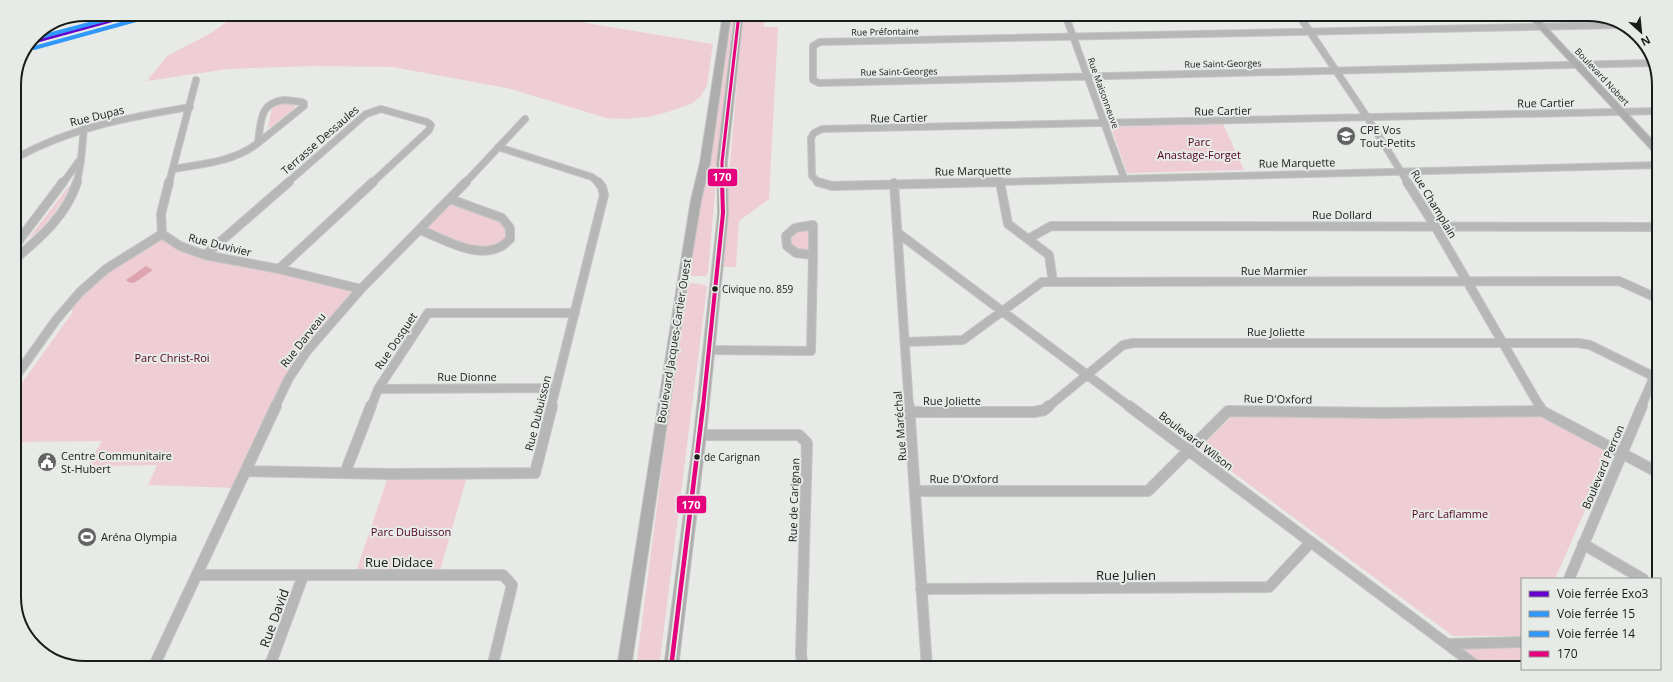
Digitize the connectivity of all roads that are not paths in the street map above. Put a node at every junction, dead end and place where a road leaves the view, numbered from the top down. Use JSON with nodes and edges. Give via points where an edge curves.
{"nodes":[{"id":1,"x":725,"y":21,"type":"edge"},
{"id":2,"x":738,"y":21,"type":"edge"},
{"id":3,"x":1068,"y":21,"type":"edge"},
{"id":4,"x":1303,"y":21,"type":"edge"},
{"id":5,"x":1537,"y":21,"type":"edge"},
{"id":6,"x":1609,"y":25,"type":"edge"},
{"id":7,"x":1542,"y":26,"type":"junction"},
{"id":8,"x":1309,"y":31,"type":"junction"},
{"id":9,"x":1073,"y":36,"type":"junction"},
{"id":10,"x":813,"y":61,"type":"joint"},
{"id":11,"x":1648,"y":63,"type":"edge"},
{"id":12,"x":1578,"y":66,"type":"junction"},
{"id":13,"x":1335,"y":70,"type":"junction"},
{"id":14,"x":1087,"y":76,"type":"junction"},
{"id":15,"x":196,"y":80,"type":"dead end"},
{"id":16,"x":190,"y":107,"type":"junction"},
{"id":17,"x":1620,"y":111,"type":"junction"},
{"id":18,"x":1652,"y":111,"type":"edge"},
{"id":19,"x":1367,"y":117,"type":"junction"},
{"id":20,"x":525,"y":119,"type":"dead end"},
{"id":21,"x":1104,"y":124,"type":"junction"},
{"id":22,"x":84,"y":128,"type":"junction"},
{"id":23,"x":258,"y":144,"type":"junction"},
{"id":24,"x":1652,"y":145,"type":"edge"},
{"id":25,"x":498,"y":147,"type":"junction"},
{"id":26,"x":21,"y":155,"type":"edge"},
{"id":27,"x":81,"y":158,"type":"junction"},
{"id":28,"x":811,"y":158,"type":"joint"},
{"id":29,"x":1652,"y":165,"type":"edge"},
{"id":30,"x":173,"y":169,"type":"junction"},
{"id":31,"x":1402,"y":172,"type":"junction"},
{"id":32,"x":1124,"y":178,"type":"junction"},
{"id":33,"x":1000,"y":181,"type":"junction"},
{"id":34,"x":894,"y":183,"type":"junction"},
{"id":35,"x":450,"y":199,"type":"junction"},
{"id":36,"x":1435,"y":226,"type":"junction"},
{"id":37,"x":1652,"y":227,"type":"edge"},
{"id":38,"x":420,"y":230,"type":"junction"},
{"id":39,"x":898,"y":233,"type":"junction"},
{"id":40,"x":162,"y":234,"type":"junction"},
{"id":41,"x":21,"y":238,"type":"edge"},
{"id":42,"x":1028,"y":239,"type":"junction"},
{"id":43,"x":21,"y":254,"type":"edge"},
{"id":44,"x":205,"y":255,"type":"junction"},
{"id":45,"x":813,"y":255,"type":"junction"},
{"id":46,"x":280,"y":269,"type":"junction"},
{"id":47,"x":1053,"y":282,"type":"junction"},
{"id":48,"x":1466,"y":282,"type":"junction"},
{"id":49,"x":361,"y":289,"type":"junction"},
{"id":50,"x":1652,"y":296,"type":"edge"},
{"id":51,"x":1003,"y":311,"type":"junction"},
{"id":52,"x":575,"y":313,"type":"junction"},
{"id":53,"x":905,"y":342,"type":"junction"},
{"id":54,"x":1502,"y":343,"type":"junction"},
{"id":55,"x":708,"y":350,"type":"junction"},
{"id":56,"x":21,"y":370,"type":"edge"},
{"id":57,"x":1088,"y":375,"type":"junction"},
{"id":58,"x":1652,"y":375,"type":"edge"},
{"id":59,"x":1652,"y":386,"type":"edge"},
{"id":60,"x":378,"y":388,"type":"junction"},
{"id":61,"x":556,"y":388,"type":"junction"},
{"id":62,"x":1542,"y":411,"type":"junction"},
{"id":63,"x":910,"y":412,"type":"junction"},
{"id":64,"x":700,"y":435,"type":"junction"},
{"id":65,"x":1188,"y":450,"type":"junction"},
{"id":66,"x":1622,"y":454,"type":"junction"},
{"id":67,"x":1652,"y":469,"type":"edge"},
{"id":68,"x":246,"y":471,"type":"junction"},
{"id":69,"x":345,"y":472,"type":"junction"},
{"id":70,"x":915,"y":491,"type":"junction"},
{"id":71,"x":1311,"y":542,"type":"junction"},
{"id":72,"x":1583,"y":544,"type":"junction"},
{"id":73,"x":197,"y":575,"type":"junction"},
{"id":74,"x":303,"y":576,"type":"junction"},
{"id":75,"x":1569,"y":578,"type":"edge"},
{"id":76,"x":1641,"y":578,"type":"edge"},
{"id":77,"x":922,"y":589,"type":"junction"},
{"id":78,"x":1521,"y":642,"type":"edge"},
{"id":79,"x":1448,"y":644,"type":"junction"},
{"id":80,"x":155,"y":661,"type":"edge"},
{"id":81,"x":272,"y":661,"type":"edge"},
{"id":82,"x":494,"y":661,"type":"edge"},
{"id":83,"x":625,"y":661,"type":"edge"},
{"id":84,"x":672,"y":661,"type":"edge"},
{"id":85,"x":802,"y":661,"type":"edge"},
{"id":86,"x":927,"y":661,"type":"edge"},
{"id":87,"x":1470,"y":661,"type":"edge"}],
"edges":[{"from":1,"to":83,"type":"main road","name":"Boulevard Jacques-Cartier Ouest","via":[[705,163],[696,200],[683,280]]},
{"from":2,"to":55,"type":"main road","via":[[722,162],[723,213]]},
{"from":3,"to":9,"type":"street","name":"Rue Maisonneuve"},
{"from":4,"to":8,"type":"street","name":"Rue Champlain"},
{"from":5,"to":7,"type":"main road","name":"Boulevard Nobert"},
{"from":6,"to":7,"type":"street","name":"Rue Préfontaine"},
{"from":7,"to":8,"type":"street","name":"Rue Préfontaine"},
{"from":7,"to":12,"type":"main road","name":"Boulevard Nobert"},
{"from":8,"to":9,"type":"street","name":"Rue Préfontaine"},
{"from":8,"to":13,"type":"street","name":"Rue Champlain"},
{"from":9,"to":10,"type":"street","name":"Rue Préfontaine","via":[[820,42],[813,46]]},
{"from":9,"to":14,"type":"street","name":"Rue Maisonneuve"},
{"from":10,"to":14,"type":"street","name":"Rue Saint-Georges","via":[[813,80],[819,83]]},
{"from":11,"to":12,"type":"street","name":"Rue Saint-Georges"},
{"from":12,"to":13,"type":"street","name":"Rue Saint-Georges"},
{"from":12,"to":17,"type":"main road","name":"Boulevard Nobert"},
{"from":13,"to":14,"type":"street","name":"Rue Saint-Georges"},
{"from":13,"to":19,"type":"street","name":"Rue Champlain"},
{"from":14,"to":21,"type":"street","name":"Rue Maisonneuve"},
{"from":15,"to":16,"type":"street"},
{"from":16,"to":22,"type":"street","name":"Rue Dupas"},
{"from":16,"to":30,"type":"street"},
{"from":17,"to":18,"type":"street","name":"Rue Cartier"},
{"from":17,"to":19,"type":"street","name":"Rue Cartier"},
{"from":17,"to":24,"type":"main road","name":"Boulevard Nobert"},
{"from":19,"to":21,"type":"street","name":"Rue Cartier"},
{"from":19,"to":31,"type":"street","name":"Rue Champlain"},
{"from":20,"to":25,"type":"street","name":"Rue Darveau"},
{"from":21,"to":28,"type":"street","name":"Rue Cartier","via":[[822,129],[811,138]]},
{"from":21,"to":32,"type":"street","name":"Rue Maisonneuve"},
{"from":22,"to":26,"type":"street","name":"Rue Dupas","via":[[44,142]]},
{"from":22,"to":27,"type":"street"},
{"from":23,"to":23,"type":"street","via":[[304,106],[304,103],[278,100],[269,104],[264,109]]},
{"from":23,"to":30,"type":"street","via":[[221,161]]},
{"from":25,"to":35,"type":"street","name":"Rue Darveau"},
{"from":25,"to":52,"type":"street","name":"Rue Dubuisson","via":[[592,177],[601,186],[604,195]]},
{"from":27,"to":41,"type":"street"},
{"from":27,"to":43,"type":"street","via":[[74,192],[68,202],[51,226]]},
{"from":28,"to":34,"type":"street","name":"Rue Marquette","via":[[812,176],[819,183],[832,186]]},
{"from":29,"to":31,"type":"street","name":"Rue Marquette"},
{"from":30,"to":40,"type":"street","via":[[161,214]]},
{"from":31,"to":32,"type":"street","name":"Rue Marquette"},
{"from":31,"to":36,"type":"street","name":"Rue Champlain"},
{"from":32,"to":33,"type":"street","name":"Rue Marquette"},
{"from":33,"to":34,"type":"street","name":"Rue Marquette"},
{"from":33,"to":42,"type":"street","via":[[1008,224]]},
{"from":34,"to":39,"type":"street","name":"Rue Maréchal"},
{"from":35,"to":38,"type":"street","name":"Rue Darveau"},
{"from":35,"to":38,"type":"street","via":[[502,218],[510,228],[510,239],[500,247],[482,251]]},
{"from":36,"to":37,"type":"street","name":"Rue Dollard"},
{"from":36,"to":42,"type":"street","name":"Rue Dollard","via":[[1051,226]]},
{"from":36,"to":48,"type":"street","name":"Rue Champlain"},
{"from":38,"to":49,"type":"street","name":"Rue Darveau"},
{"from":39,"to":51,"type":"street","name":"Boulevard Wilson"},
{"from":39,"to":53,"type":"street","name":"Rue Maréchal"},
{"from":40,"to":44,"type":"street","name":"Rue Duvivier","via":[[180,246]]},
{"from":40,"to":56,"type":"street","via":[[96,278],[62,315]]},
{"from":42,"to":47,"type":"street","via":[[1049,255]]},
{"from":44,"to":46,"type":"street","name":"Rue Duvivier"},
{"from":44,"to":46,"type":"street","name":"Terrasse Dessaules","via":[[366,114],[381,109],[431,125],[429,130]]},
{"from":45,"to":45,"type":"street","via":[[813,225],[795,228],[786,236],[787,246],[796,254]]},
{"from":45,"to":55,"type":"street","via":[[811,351]]},
{"from":46,"to":49,"type":"street","name":"Rue Duvivier"},
{"from":47,"to":48,"type":"street","name":"Rue Marmier"},
{"from":47,"to":51,"type":"street","name":"Rue Marmier","via":[[1042,282]]},
{"from":48,"to":50,"type":"street","name":"Rue Marmier","via":[[1619,282]]},
{"from":48,"to":54,"type":"street","name":"Rue Champlain"},
{"from":49,"to":68,"type":"street","name":"Rue Darveau","via":[[307,351],[289,378]]},
{"from":51,"to":53,"type":"street","name":"Rue Marmier","via":[[963,340]]},
{"from":51,"to":57,"type":"street","name":"Boulevard Wilson"},
{"from":52,"to":60,"type":"street","name":"Rue Dosquet","via":[[428,313]]},
{"from":52,"to":61,"type":"street","name":"Rue Dubuisson"},
{"from":53,"to":63,"type":"street","name":"Rue Maréchal"},
{"from":54,"to":57,"type":"street","name":"Rue Joliette","via":[[1133,343],[1123,345]]},
{"from":54,"to":58,"type":"street","name":"Rue Joliette","via":[[1585,344]]},
{"from":54,"to":62,"type":"street","name":"Rue Champlain"},
{"from":55,"to":64,"type":"main road"},
{"from":57,"to":63,"type":"street","name":"Rue Joliette","via":[[1048,408],[1039,411]]},
{"from":57,"to":65,"type":"street","name":"Boulevard Wilson"},
{"from":59,"to":66,"type":"street","name":"Boulevard Perron"},
{"from":60,"to":61,"type":"street","name":"Rue Dionne"},
{"from":60,"to":69,"type":"street","name":"Rue Dosquet"},
{"from":61,"to":69,"type":"street","name":"Rue Dubuisson","via":[[535,473]]},
{"from":62,"to":65,"type":"street","name":"Rue D'Oxford","via":[[1228,411]]},
{"from":62,"to":66,"type":"street","name":"Rue D'Oxford"},
{"from":63,"to":70,"type":"street","name":"Rue Maréchal"},
{"from":64,"to":84,"type":"main road"},
{"from":64,"to":85,"type":"street","name":"Rue de Carignan","via":[[799,436],[807,444]]},
{"from":65,"to":70,"type":"street","name":"Rue D'Oxford","via":[[1148,491]]},
{"from":65,"to":71,"type":"street","name":"Boulevard Wilson"},
{"from":66,"to":67,"type":"street","name":"Rue D'Oxford"},
{"from":66,"to":72,"type":"street","name":"Boulevard Perron"},
{"from":68,"to":69,"type":"street","name":"Rue Dubuisson"},
{"from":68,"to":73,"type":"street","name":"Rue Darveau"},
{"from":70,"to":77,"type":"street","name":"Rue Maréchal"},
{"from":71,"to":77,"type":"street","name":"Rue Julien","via":[[1269,587]]},
{"from":71,"to":79,"type":"street","name":"Boulevard Wilson"},
{"from":72,"to":75,"type":"street","name":"Boulevard Perron"},
{"from":72,"to":76,"type":"street"},
{"from":73,"to":74,"type":"street","name":"Rue Didace"},
{"from":73,"to":80,"type":"street","name":"Rue Darveau"},
{"from":74,"to":81,"type":"street","name":"Rue David"},
{"from":74,"to":82,"type":"street","name":"Rue Didace","via":[[504,575],[512,586]]},
{"from":77,"to":86,"type":"street","name":"Rue Maréchal"},
{"from":78,"to":79,"type":"street"},
{"from":79,"to":87,"type":"street","name":"Boulevard Wilson"}]}
